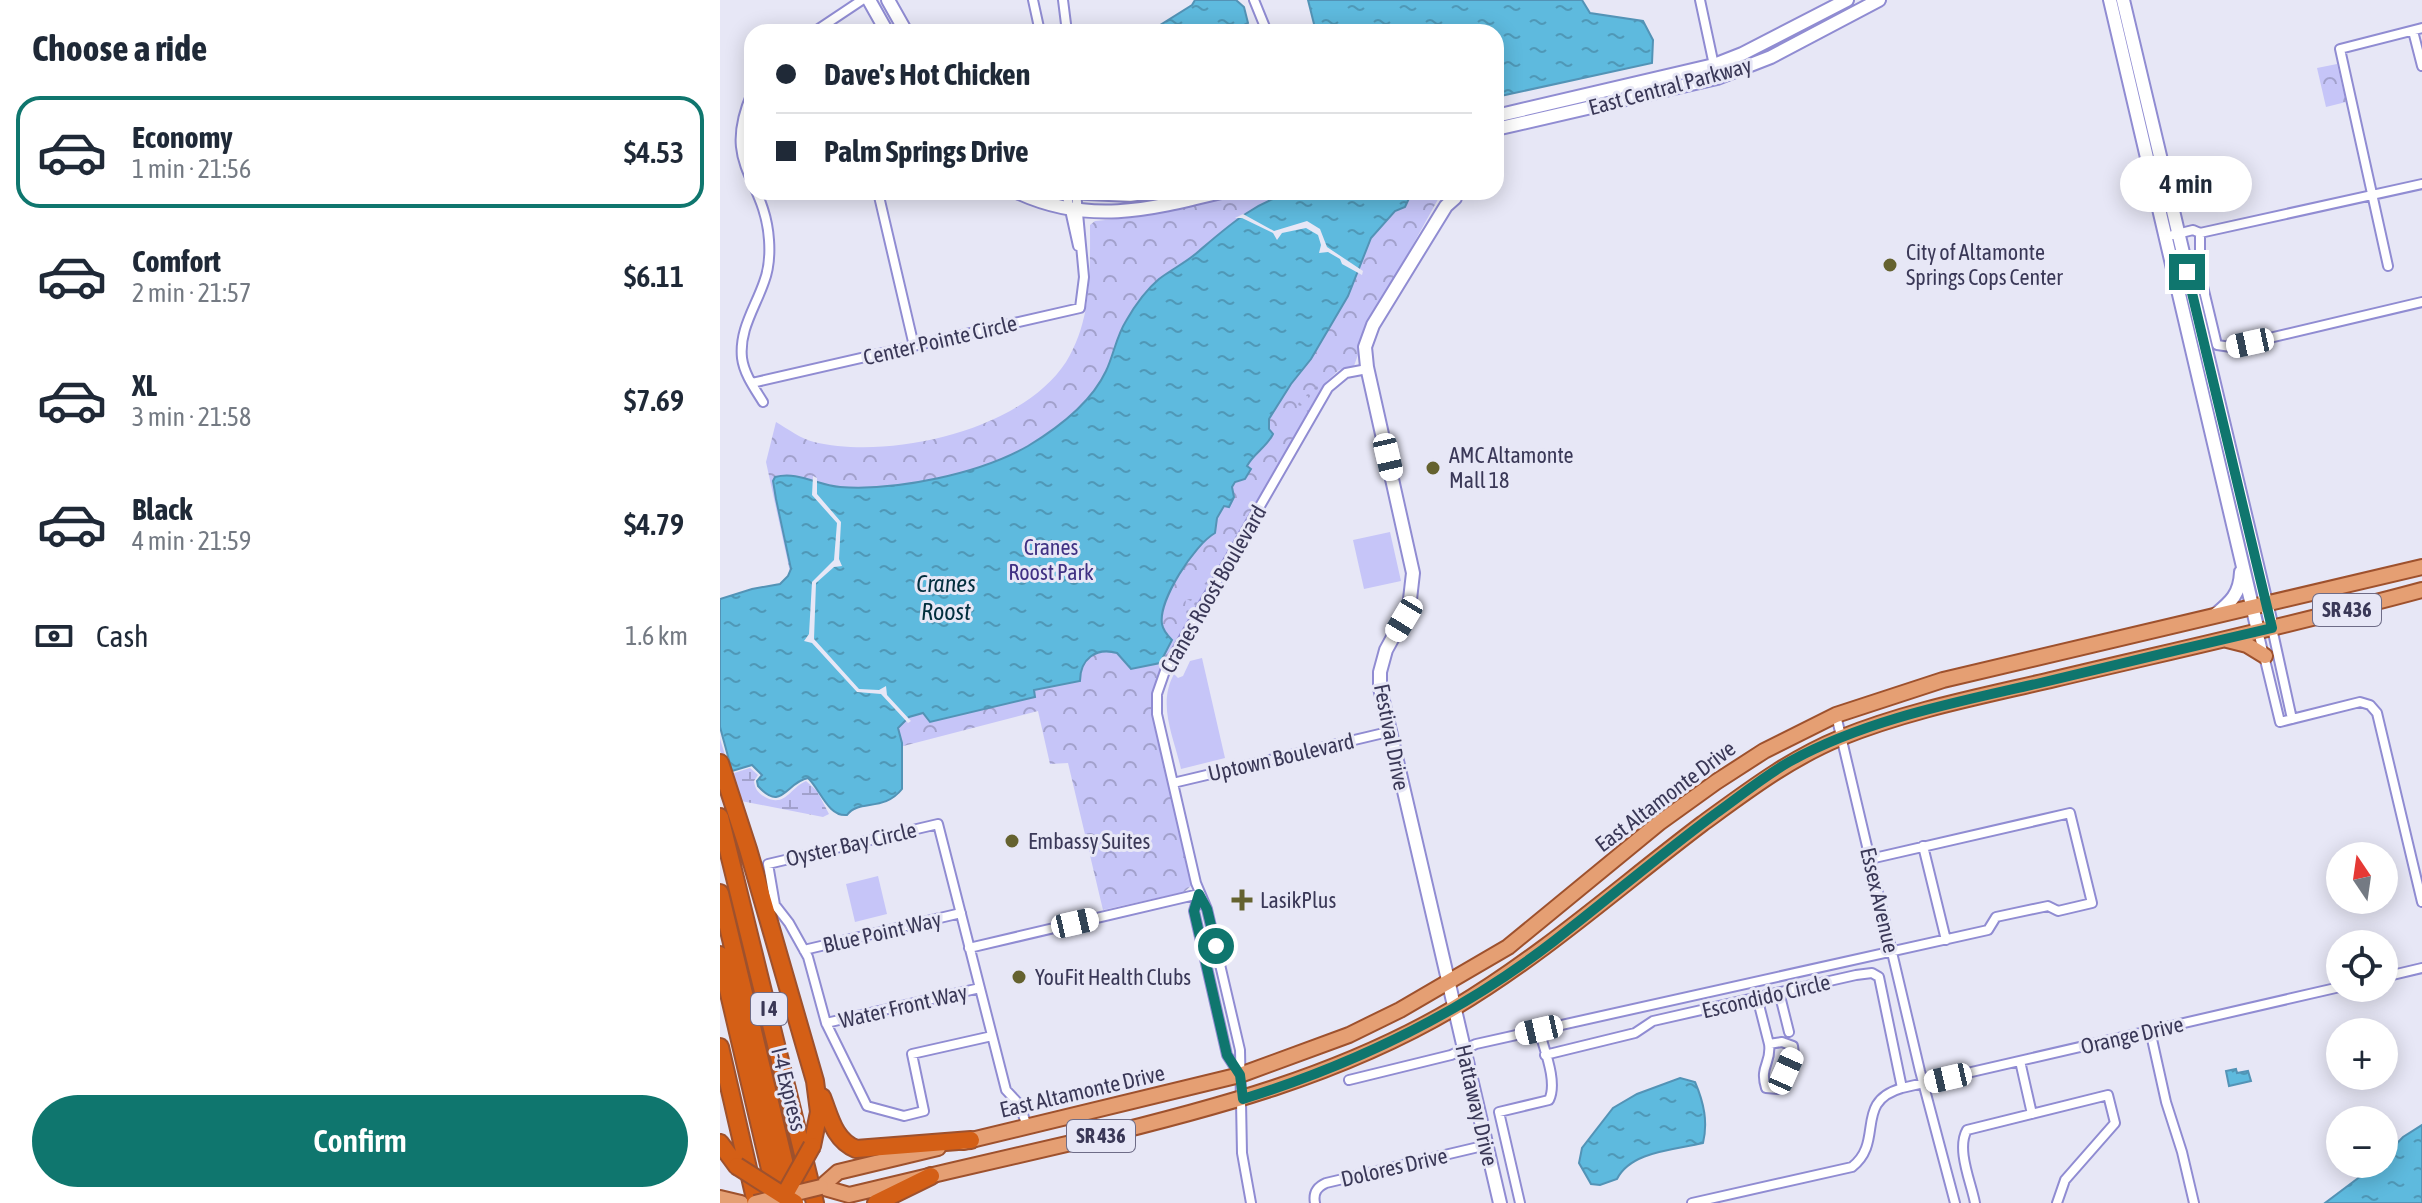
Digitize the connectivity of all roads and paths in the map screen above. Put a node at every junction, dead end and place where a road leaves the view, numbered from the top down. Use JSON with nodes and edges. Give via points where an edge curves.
{"nodes":[{"id":1,"x":862,"y":0,"type":"edge"},
{"id":2,"x":869,"y":0,"type":"edge"},
{"id":3,"x":888,"y":0,"type":"edge"},
{"id":4,"x":1033,"y":0,"type":"edge"},
{"id":5,"x":1063,"y":0,"type":"edge"},
{"id":6,"x":1254,"y":0,"type":"edge"},
{"id":7,"x":1700,"y":0,"type":"edge"},
{"id":8,"x":1847,"y":0,"type":"edge"},
{"id":9,"x":1879,"y":0,"type":"edge"},
{"id":10,"x":2110,"y":0,"type":"edge"},
{"id":11,"x":2123,"y":0,"type":"edge"},
{"id":12,"x":826,"y":24,"type":"edge"},
{"id":13,"x":882,"y":24,"type":"edge"},
{"id":14,"x":902,"y":24,"type":"edge"},
{"id":15,"x":1038,"y":24,"type":"edge"},
{"id":16,"x":1066,"y":24,"type":"edge"},
{"id":17,"x":1264,"y":24,"type":"edge"},
{"id":18,"x":2418,"y":30,"type":"edge"},
{"id":19,"x":2422,"y":66,"type":"edge"},
{"id":20,"x":1716,"y":72,"type":"junction"},
{"id":21,"x":744,"y":105,"type":"edge"},
{"id":22,"x":1504,"y":114,"type":"edge"},
{"id":23,"x":1504,"y":127,"type":"edge"},
{"id":24,"x":744,"y":180,"type":"edge"},
{"id":25,"x":2422,"y":184,"type":"edge"},
{"id":26,"x":2372,"y":194,"type":"junction"},
{"id":27,"x":754,"y":200,"type":"edge"},
{"id":28,"x":880,"y":200,"type":"edge"},
{"id":29,"x":1034,"y":200,"type":"edge"},
{"id":30,"x":1072,"y":200,"type":"edge"},
{"id":31,"x":1189,"y":200,"type":"edge"},
{"id":32,"x":1446,"y":200,"type":"edge"},
{"id":33,"x":1453,"y":200,"type":"edge"},
{"id":34,"x":1446,"y":206,"type":"junction"},
{"id":35,"x":1074,"y":210,"type":"junction"},
{"id":36,"x":2200,"y":233,"type":"junction"},
{"id":37,"x":2172,"y":241,"type":"junction"},
{"id":38,"x":2388,"y":266,"type":"dead end"},
{"id":39,"x":2422,"y":302,"type":"edge"},
{"id":40,"x":914,"y":346,"type":"junction"},
{"id":41,"x":1367,"y":369,"type":"junction"},
{"id":42,"x":752,"y":383,"type":"junction"},
{"id":43,"x":763,"y":402,"type":"dead end"},
{"id":44,"x":2242,"y":561,"type":"junction"},
{"id":45,"x":2422,"y":567,"type":"edge"},
{"id":46,"x":2422,"y":590,"type":"edge"},
{"id":47,"x":2260,"y":606,"type":"junction"},
{"id":48,"x":2212,"y":618,"type":"junction"},
{"id":49,"x":2265,"y":630,"type":"junction"},
{"id":50,"x":2223,"y":639,"type":"junction"},
{"id":51,"x":2048,"y":655,"type":"junction"},
{"id":52,"x":2265,"y":656,"type":"junction"},
{"id":53,"x":2053,"y":680,"type":"junction"},
{"id":54,"x":1836,"y":715,"type":"junction"},
{"id":55,"x":2292,"y":719,"type":"junction"},
{"id":56,"x":1388,"y":732,"type":"junction"},
{"id":57,"x":1840,"y":738,"type":"junction"},
{"id":58,"x":720,"y":763,"type":"edge"},
{"id":59,"x":1173,"y":783,"type":"junction"},
{"id":60,"x":720,"y":817,"type":"edge"},
{"id":61,"x":1923,"y":846,"type":"junction"},
{"id":62,"x":1875,"y":858,"type":"junction"},
{"id":63,"x":720,"y":893,"type":"edge"},
{"id":64,"x":1199,"y":894,"type":"junction"},
{"id":65,"x":2422,"y":902,"type":"edge"},
{"id":66,"x":961,"y":913,"type":"junction"},
{"id":67,"x":1946,"y":940,"type":"junction"},
{"id":68,"x":969,"y":948,"type":"junction"},
{"id":69,"x":804,"y":950,"type":"junction"},
{"id":70,"x":1892,"y":952,"type":"junction"},
{"id":71,"x":720,"y":955,"type":"edge"},
{"id":72,"x":2422,"y":968,"type":"edge"},
{"id":73,"x":2398,"y":974,"type":"edge"},
{"id":74,"x":1447,"y":984,"type":"junction"},
{"id":75,"x":980,"y":988,"type":"junction"},
{"id":76,"x":2326,"y":990,"type":"edge"},
{"id":77,"x":1779,"y":992,"type":"junction"},
{"id":78,"x":1757,"y":997,"type":"junction"},
{"id":79,"x":1453,"y":1008,"type":"junction"},
{"id":80,"x":826,"y":1023,"type":"junction"},
{"id":81,"x":1539,"y":1030,"type":"junction"},
{"id":82,"x":2150,"y":1030,"type":"junction"},
{"id":83,"x":1789,"y":1032,"type":"dead end"},
{"id":84,"x":992,"y":1036,"type":"junction"},
{"id":85,"x":1769,"y":1044,"type":"junction"},
{"id":86,"x":720,"y":1047,"type":"edge"},
{"id":87,"x":1463,"y":1049,"type":"junction"},
{"id":88,"x":1545,"y":1055,"type":"junction"},
{"id":89,"x":2020,"y":1061,"type":"junction"},
{"id":90,"x":1240,"y":1075,"type":"junction"},
{"id":91,"x":1349,"y":1080,"type":"dead end"},
{"id":92,"x":815,"y":1081,"type":"junction"},
{"id":93,"x":1924,"y":1084,"type":"junction"},
{"id":94,"x":1902,"y":1088,"type":"junction"},
{"id":95,"x":1243,"y":1099,"type":"junction"},
{"id":96,"x":2032,"y":1114,"type":"junction"},
{"id":97,"x":1027,"y":1127,"type":"junction"},
{"id":98,"x":971,"y":1140,"type":"junction"},
{"id":99,"x":720,"y":1143,"type":"edge"},
{"id":100,"x":1487,"y":1145,"type":"junction"},
{"id":101,"x":931,"y":1176,"type":"junction"},
{"id":102,"x":818,"y":1195,"type":"edge"},
{"id":103,"x":720,"y":1198,"type":"edge"},
{"id":104,"x":786,"y":1202,"type":"edge"},
{"id":105,"x":741,"y":1203,"type":"edge"},
{"id":106,"x":756,"y":1203,"type":"edge"},
{"id":107,"x":876,"y":1203,"type":"edge"},
{"id":108,"x":1251,"y":1203,"type":"edge"},
{"id":109,"x":1315,"y":1203,"type":"edge"},
{"id":110,"x":1500,"y":1203,"type":"edge"},
{"id":111,"x":1520,"y":1203,"type":"edge"},
{"id":112,"x":1692,"y":1203,"type":"edge"},
{"id":113,"x":1955,"y":1203,"type":"edge"},
{"id":114,"x":1975,"y":1203,"type":"edge"},
{"id":115,"x":2057,"y":1203,"type":"edge"},
{"id":116,"x":2194,"y":1203,"type":"edge"}],
"edges":[{"from":1,"to":12,"type":"street"},
{"from":2,"to":13,"type":"main road"},
{"from":3,"to":14,"type":"main road"},
{"from":4,"to":15,"type":"street"},
{"from":5,"to":16,"type":"street"},
{"from":6,"to":17,"type":"street"},
{"from":7,"to":20,"type":"street"},
{"from":8,"to":20,"type":"main road","name":"East Central Parkway"},
{"from":9,"to":20,"type":"main road","name":"East Central Parkway","via":[[1771,57]]},
{"from":10,"to":37,"type":"main road"},
{"from":11,"to":37,"type":"main road"},
{"from":18,"to":19,"type":"street"},
{"from":18,"to":26,"type":"street","via":[[2340,49]]},
{"from":20,"to":22,"type":"main road","name":"East Central Parkway"},
{"from":20,"to":23,"type":"main road","name":"East Central Parkway"},
{"from":21,"to":24,"type":"street","via":[[733,140],[734,160]]},
{"from":25,"to":26,"type":"street"},
{"from":26,"to":36,"type":"street"},
{"from":26,"to":38,"type":"street"},
{"from":27,"to":42,"type":"street","via":[[768,227],[770,255],[766,279],[743,333],[743,361]]},
{"from":28,"to":40,"type":"street"},
{"from":29,"to":35,"type":"main road"},
{"from":30,"to":35,"type":"street","name":"Center Pointe Circle"},
{"from":31,"to":35,"type":"main road","via":[[1121,213]]},
{"from":32,"to":34,"type":"main road","name":"Festival Drive"},
{"from":33,"to":34,"type":"main road","name":"Festival Drive"},
{"from":34,"to":41,"type":"main road","name":"Festival Drive","via":[[1373,325],[1365,347]]},
{"from":35,"to":40,"type":"street","name":"Center Pointe Circle","via":[[1084,277],[1080,308]]},
{"from":36,"to":37,"type":"street","via":[[2197,239]]},
{"from":36,"to":39,"type":"street","via":[[2200,274],[2217,345],[2231,347]]},
{"from":37,"to":44,"type":"main road"},
{"from":37,"to":47,"type":"main road"},
{"from":40,"to":42,"type":"street","name":"Center Pointe Circle"},
{"from":41,"to":56,"type":"main road","name":"Festival Drive","via":[[1413,573],[1409,608],[1380,672]]},
{"from":41,"to":59,"type":"street","name":"Cranes Roost Boulevard","via":[[1339,377],[1328,388],[1165,671],[1156,704]]},
{"from":42,"to":43,"type":"street"},
{"from":44,"to":47,"type":"main road"},
{"from":44,"to":48,"type":"main road","via":[[2234,600]]},
{"from":45,"to":47,"type":"main road","name":"East Altamonte Drive","number":"SR 436"},
{"from":46,"to":49,"type":"main road","number":"SR 436"},
{"from":47,"to":48,"type":"main road","name":"East Altamonte Drive","number":"SR 436"},
{"from":47,"to":49,"type":"main road"},
{"from":48,"to":51,"type":"main road","name":"East Altamonte Drive","number":"SR 436"},
{"from":49,"to":50,"type":"main road","number":"SR 436"},
{"from":49,"to":52,"type":"street"},
{"from":49,"to":55,"type":"street"},
{"from":50,"to":52,"type":"main road"},
{"from":50,"to":53,"type":"main road","number":"SR 436"},
{"from":51,"to":53,"type":"main road"},
{"from":51,"to":54,"type":"main road","name":"East Altamonte Drive","number":"SR 436","via":[[1943,680]]},
{"from":52,"to":55,"type":"street","via":[[2280,722]]},
{"from":53,"to":57,"type":"main road","number":"SR 436","via":[[1929,708]]},
{"from":54,"to":57,"type":"street","name":"Essex Avenue"},
{"from":54,"to":74,"type":"main road","name":"East Altamonte Drive","number":"SR 436","via":[[1716,782],[1508,947]]},
{"from":55,"to":65,"type":"street","via":[[2360,702],[2377,713]]},
{"from":56,"to":59,"type":"street","name":"Uptown Boulevard"},
{"from":56,"to":74,"type":"main road","name":"Festival Drive"},
{"from":57,"to":62,"type":"street","name":"Essex Avenue"},
{"from":57,"to":79,"type":"main road","name":"East Altamonte Drive","number":"SR 436","via":[[1788,763],[1746,792],[1552,943]]},
{"from":58,"to":92,"type":"highway"},
{"from":59,"to":64,"type":"street","name":"Cranes Roost Boulevard"},
{"from":60,"to":102,"type":"highway","number":"I 4"},
{"from":61,"to":62,"type":"street"},
{"from":61,"to":67,"type":"street"},
{"from":61,"to":67,"type":"street","via":[[2070,813],[2092,903],[1996,917],[1988,930]]},
{"from":62,"to":70,"type":"street","name":"Essex Avenue"},
{"from":63,"to":104,"type":"highway","name":"I-4 Express"},
{"from":64,"to":68,"type":"street"},
{"from":64,"to":90,"type":"street","name":"Cranes Roost Boulevard","via":[[1240,1050]]},
{"from":64,"to":90,"type":"street","name":"Cranes Roost Boulevard","via":[[1197,927],[1227,1055]]},
{"from":66,"to":68,"type":"street","name":"Oyster Bay Circle"},
{"from":66,"to":69,"type":"street","name":"Blue Point Way"},
{"from":66,"to":69,"type":"street","name":"Oyster Bay Circle","via":[[938,824],[768,864],[775,905]]},
{"from":67,"to":70,"type":"street"},
{"from":68,"to":75,"type":"street","name":"Oyster Bay Circle"},
{"from":69,"to":80,"type":"street","name":"Oyster Bay Circle"},
{"from":70,"to":81,"type":"street"},
{"from":70,"to":93,"type":"street","name":"Essex Avenue"},
{"from":71,"to":104,"type":"highway","name":"I-4 Express"},
{"from":72,"to":73,"type":"street"},
{"from":74,"to":79,"type":"main road","name":"Festival Drive"},
{"from":74,"to":90,"type":"main road","name":"East Altamonte Drive","number":"SR 436","via":[[1349,1035]]},
{"from":75,"to":80,"type":"street","name":"Water Front Way"},
{"from":75,"to":84,"type":"street","name":"Oyster Bay Circle"},
{"from":76,"to":82,"type":"street","name":"Orange Drive"},
{"from":77,"to":78,"type":"street","name":"Escondido Circle"},
{"from":77,"to":83,"type":"street"},
{"from":77,"to":94,"type":"street","name":"Escondido Circle","via":[[1856,975],[1879,977]]},
{"from":78,"to":85,"type":"street"},
{"from":78,"to":88,"type":"street","name":"Escondido Circle","via":[[1653,1021],[1635,1033]]},
{"from":79,"to":87,"type":"main road","name":"Hattaway Drive"},
{"from":79,"to":95,"type":"main road","name":"East Altamonte Drive","number":"SR 436","via":[[1348,1062]]},
{"from":80,"to":84,"type":"street","name":"Oyster Bay Circle","via":[[867,1106],[904,1116],[924,1111],[912,1054]]},
{"from":81,"to":87,"type":"street"},
{"from":81,"to":88,"type":"street"},
{"from":82,"to":89,"type":"street","name":"Orange Drive"},
{"from":82,"to":116,"type":"street"},
{"from":84,"to":97,"type":"street","name":"Oyster Bay Circle","via":[[1006,1090],[1020,1105]]},
{"from":85,"to":85,"type":"street","via":[[1762,1074],[1766,1088],[1775,1090],[1793,1046]]},
{"from":86,"to":106,"type":"highway"},
{"from":87,"to":91,"type":"street"},
{"from":87,"to":100,"type":"main road","name":"Hattaway Drive"},
{"from":88,"to":111,"type":"street","via":[[1549,1100],[1499,1112]]},
{"from":89,"to":93,"type":"street","name":"Orange Drive"},
{"from":89,"to":96,"type":"street"},
{"from":90,"to":95,"type":"street","name":"Cranes Roost Boulevard"},
{"from":90,"to":97,"type":"main road","name":"East Altamonte Drive","number":"SR 436"},
{"from":92,"to":98,"type":"highway","via":[[839,1136],[851,1147],[870,1150]]},
{"from":92,"to":104,"type":"highway","bridge":true,"via":[[819,1112],[812,1146]]},
{"from":93,"to":94,"type":"street"},
{"from":93,"to":113,"type":"street","name":"Essex Avenue"},
{"from":94,"to":112,"type":"street","via":[[1877,1100],[1863,1158],[1852,1167]]},
{"from":95,"to":101,"type":"main road","name":"East Altamonte Drive","number":"SR 436"},
{"from":95,"to":108,"type":"street","name":"Cranes Roost Boulevard","via":[[1242,1153]]},
{"from":96,"to":114,"type":"street","via":[[1967,1130],[1963,1148]]},
{"from":96,"to":115,"type":"street","via":[[2108,1095],[2115,1123],[2065,1180]]},
{"from":97,"to":98,"type":"main road","name":"East Altamonte Drive","number":"SR 436"},
{"from":98,"to":102,"type":"main road","number":"SR 436","via":[[838,1172]]},
{"from":99,"to":104,"type":"highway","bridge":true,"via":[[737,1166]]},
{"from":100,"to":109,"type":"street","name":"Dolores Drive","via":[[1326,1183],[1315,1193]]},
{"from":100,"to":110,"type":"main road","name":"Hattaway Drive"},
{"from":101,"to":102,"type":"main road","number":"SR 436","via":[[849,1195]]},
{"from":101,"to":107,"type":"highway"},
{"from":102,"to":104,"type":"main road","number":"SR 436","bridge":true},
{"from":103,"to":105,"type":"main road"},
{"from":104,"to":106,"type":"main road","number":"SR 436","bridge":true}]}
